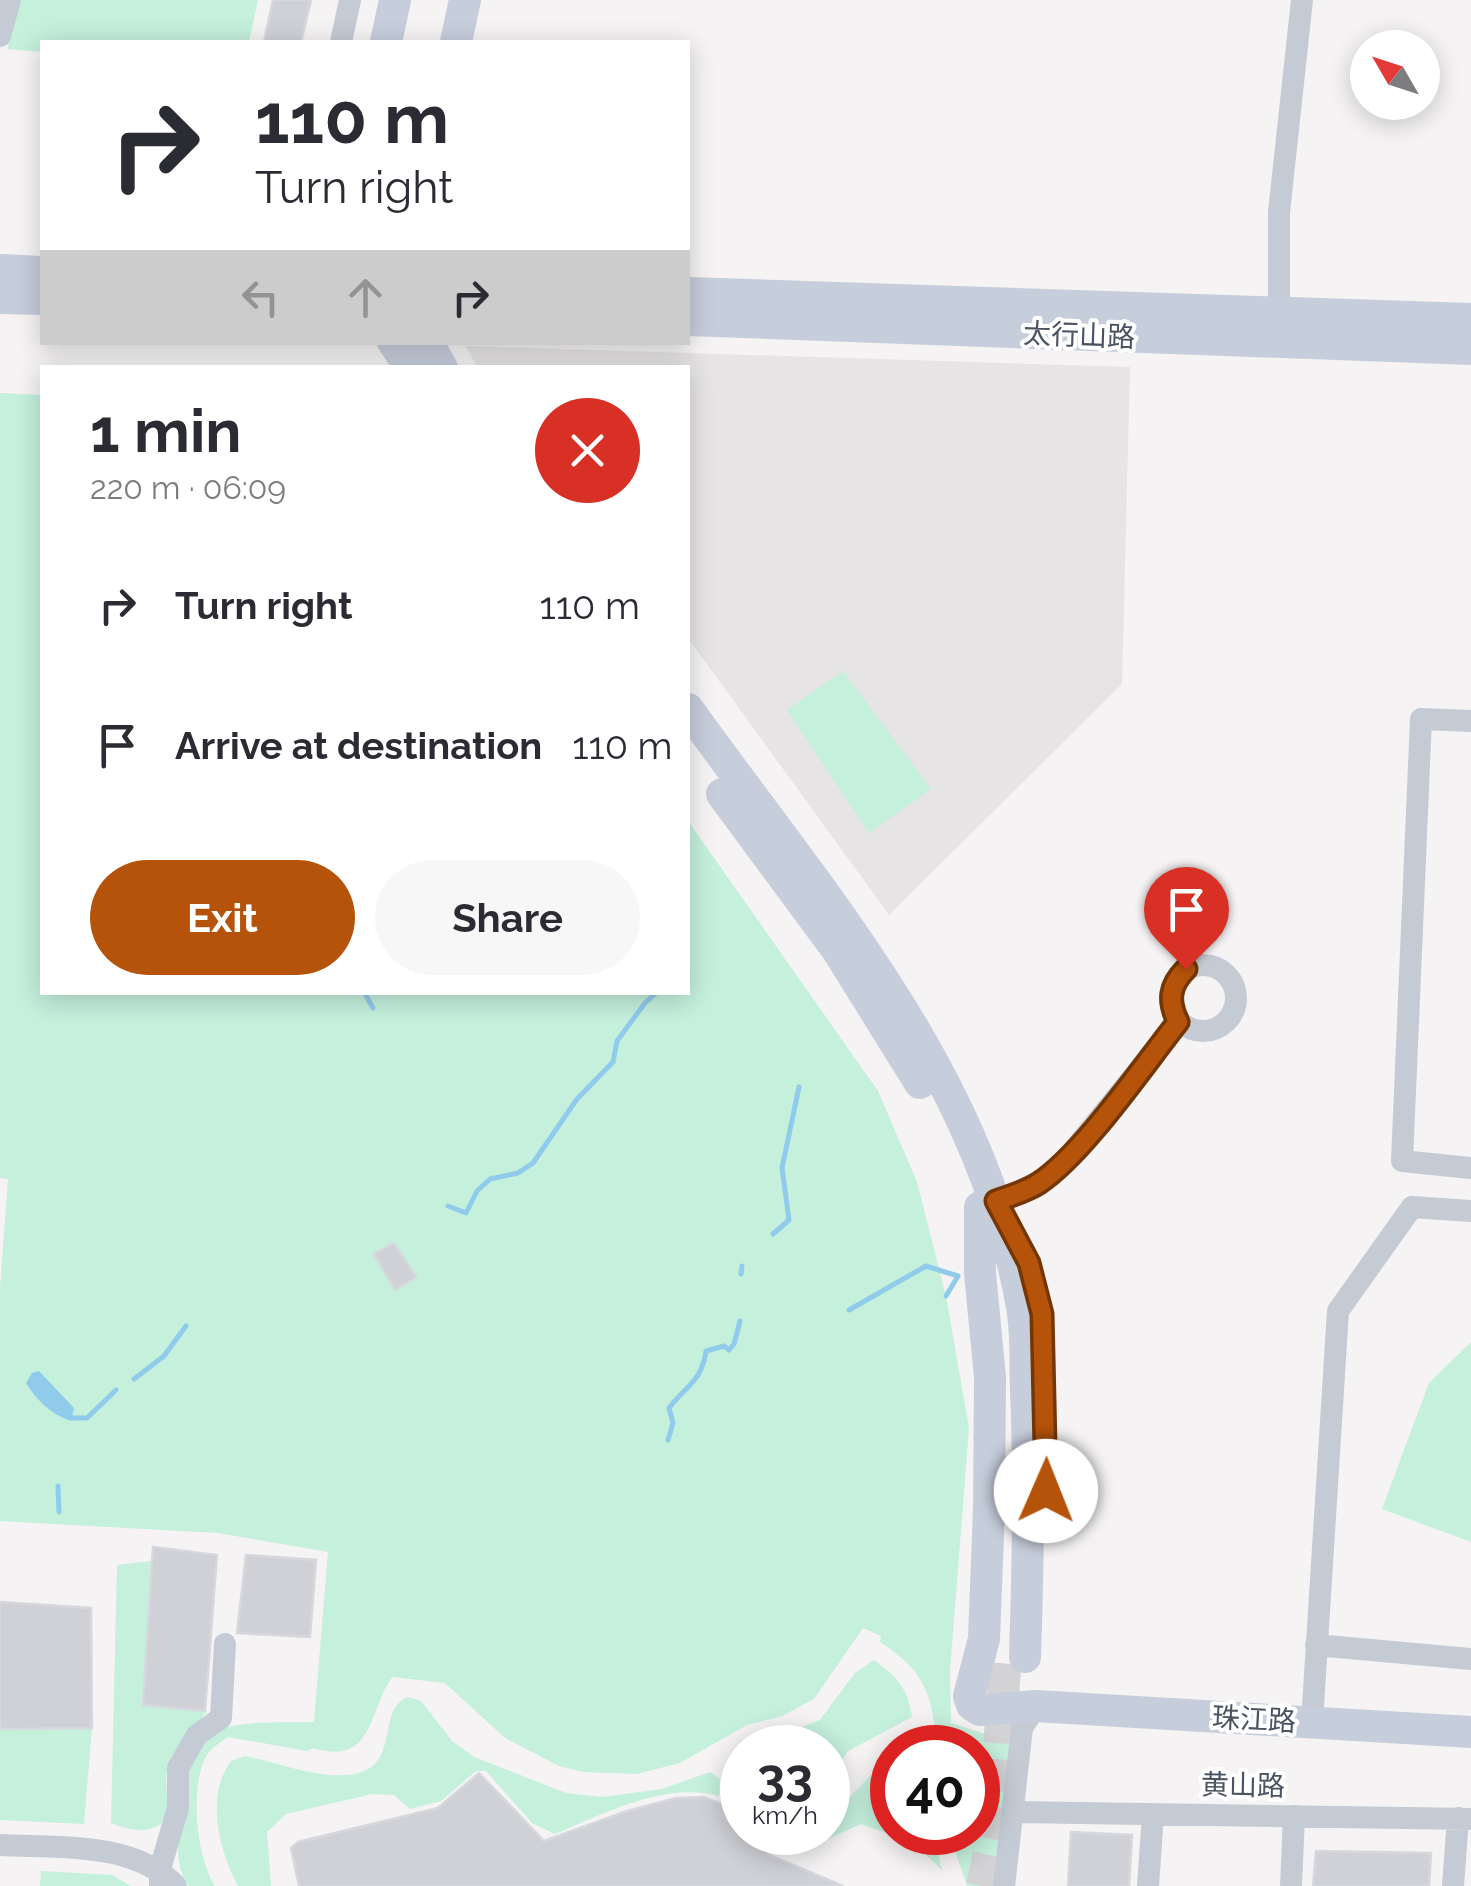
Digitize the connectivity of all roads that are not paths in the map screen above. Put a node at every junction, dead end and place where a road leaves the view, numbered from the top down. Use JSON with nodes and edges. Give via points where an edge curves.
{"nodes":[{"id":1,"x":10,"y":0,"type":"edge"},
{"id":2,"x":350,"y":0,"type":"edge"},
{"id":3,"x":395,"y":0,"type":"edge"},
{"id":4,"x":465,"y":0,"type":"edge"},
{"id":5,"x":1302,"y":0,"type":"edge"},
{"id":6,"x":0,"y":36,"type":"edge"},
{"id":7,"x":340,"y":40,"type":"edge"},
{"id":8,"x":386,"y":40,"type":"edge"},
{"id":9,"x":456,"y":40,"type":"edge"},
{"id":10,"x":0,"y":270,"type":"edge"},
{"id":11,"x":40,"y":272,"type":"edge"},
{"id":12,"x":690,"y":293,"type":"edge"},
{"id":13,"x":0,"y":298,"type":"edge"},
{"id":14,"x":40,"y":299,"type":"edge"},
{"id":15,"x":1279,"y":312,"type":"junction"},
{"id":16,"x":1471,"y":319,"type":"edge"},
{"id":17,"x":690,"y":320,"type":"edge"},
{"id":18,"x":1471,"y":349,"type":"edge"},
{"id":19,"x":690,"y":712,"type":"edge"},
{"id":20,"x":1471,"y":720,"type":"edge"},
{"id":21,"x":690,"y":749,"type":"edge"},
{"id":22,"x":1178,"y":1022,"type":"dead end"},
{"id":23,"x":1471,"y":1168,"type":"edge"},
{"id":24,"x":988,"y":1204,"type":"junction"},
{"id":25,"x":1471,"y":1211,"type":"edge"},
{"id":26,"x":225,"y":1644,"type":"dead end"},
{"id":27,"x":1316,"y":1644,"type":"junction"},
{"id":28,"x":1016,"y":1657,"type":"tunnel mouth"},
{"id":29,"x":1471,"y":1659,"type":"edge"},
{"id":30,"x":1036,"y":1706,"type":"junction"},
{"id":31,"x":1312,"y":1722,"type":"junction"},
{"id":32,"x":1471,"y":1732,"type":"edge"},
{"id":33,"x":1014,"y":1812,"type":"junction"},
{"id":34,"x":1153,"y":1814,"type":"junction"},
{"id":35,"x":1294,"y":1816,"type":"junction"},
{"id":36,"x":1464,"y":1819,"type":"edge"},
{"id":37,"x":0,"y":1845,"type":"edge"},
{"id":38,"x":166,"y":1880,"type":"edge"},
{"id":39,"x":1004,"y":1886,"type":"edge"},
{"id":40,"x":1148,"y":1886,"type":"edge"},
{"id":41,"x":1291,"y":1886,"type":"edge"},
{"id":42,"x":1453,"y":1886,"type":"edge"}],
"edges":[{"from":1,"to":6,"type":"street"},
{"from":2,"to":7,"type":"street"},
{"from":3,"to":8,"type":"main road"},
{"from":4,"to":9,"type":"main road"},
{"from":5,"to":15,"type":"street","via":[[1279,212]]},
{"from":10,"to":11,"type":"main road"},
{"from":12,"to":15,"type":"main road","name":"太行山路"},
{"from":13,"to":14,"type":"main road"},
{"from":15,"to":16,"type":"main road","name":"太行山路"},
{"from":17,"to":18,"type":"main road","name":"太行山路"},
{"from":19,"to":24,"type":"main road","via":[[858,937],[913,1024],[958,1113]]},
{"from":20,"to":23,"type":"street","via":[[1421,719],[1402,1161]]},
{"from":21,"to":24,"type":"main road","via":[[838,951]]},
{"from":22,"to":24,"type":"street","via":[[1060,1167],[1036,1185]]},
{"from":24,"to":28,"type":"main road","via":[[1003,1259]]},
{"from":24,"to":30,"type":"main road","via":[[1029,1263],[1042,1314],[1047,1454]]},
{"from":24,"to":30,"type":"main road","name":"珠江路","via":[[980,1273],[990,1377],[984,1639],[969,1696],[980,1710]]},
{"from":25,"to":27,"type":"street","via":[[1412,1206],[1338,1310]]},
{"from":26,"to":38,"type":"street","via":[[220,1718],[197,1735],[178,1768]]},
{"from":27,"to":29,"type":"street"},
{"from":27,"to":31,"type":"street"},
{"from":30,"to":31,"type":"main road","name":"珠江路"},
{"from":30,"to":33,"type":"street","via":[[1022,1728]]},
{"from":31,"to":32,"type":"main road","name":"珠江路"},
{"from":33,"to":34,"type":"street","name":"黄山路"},
{"from":33,"to":39,"type":"street"},
{"from":34,"to":35,"type":"street","name":"黄山路"},
{"from":34,"to":40,"type":"street"},
{"from":35,"to":36,"type":"street","name":"黄山路"},
{"from":35,"to":41,"type":"street"},
{"from":36,"to":42,"type":"street"},
{"from":37,"to":38,"type":"street","via":[[101,1850]]}]}
